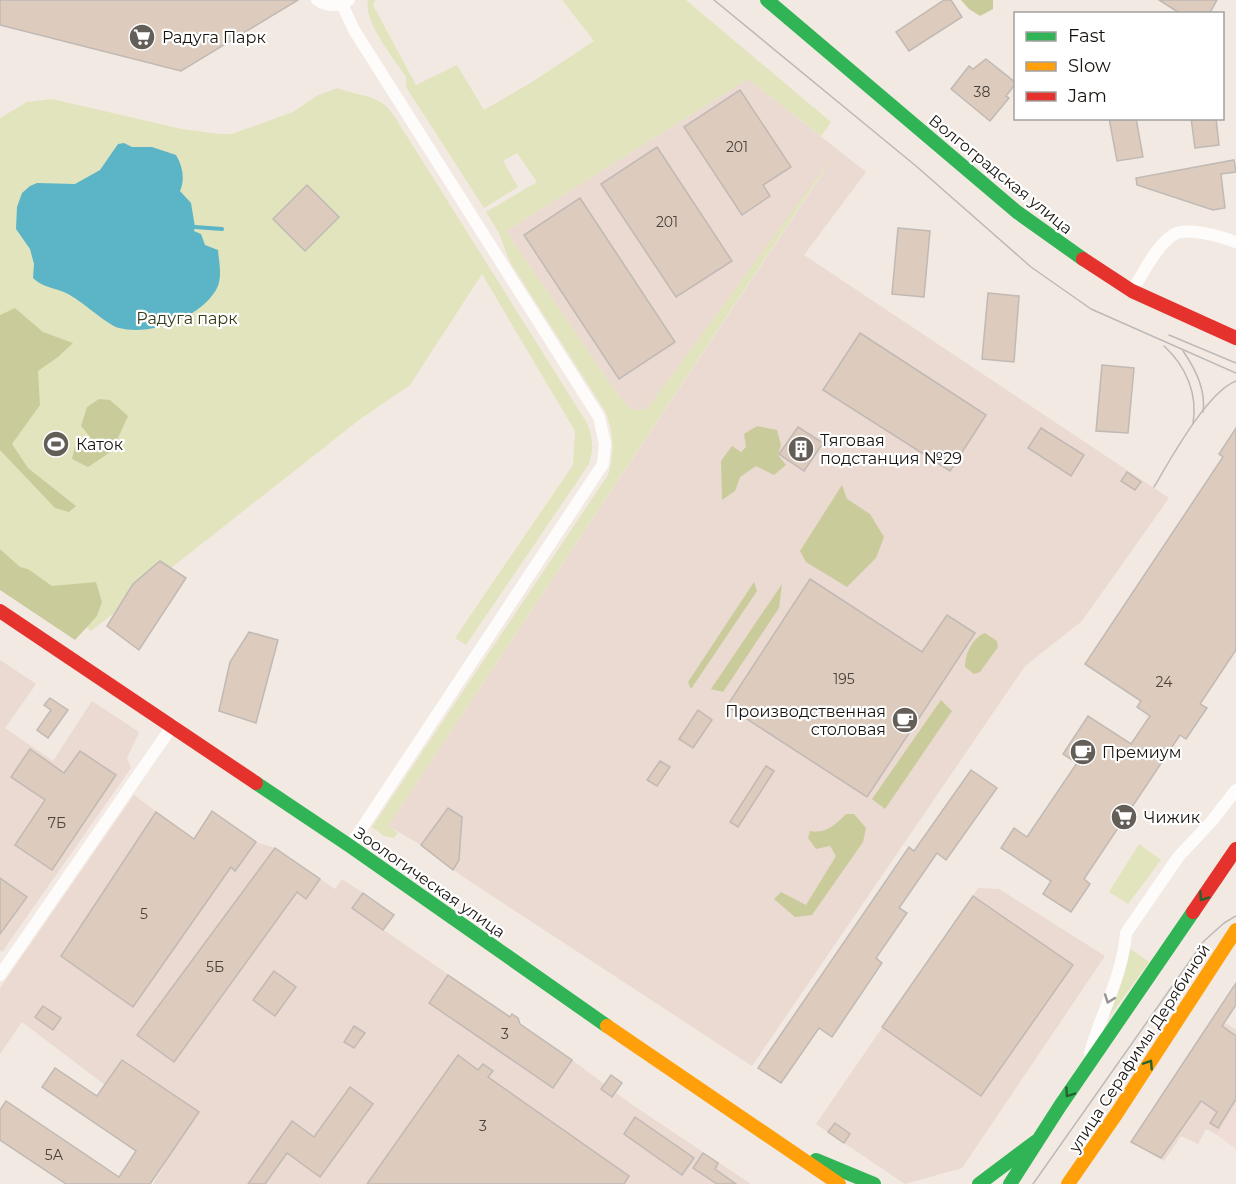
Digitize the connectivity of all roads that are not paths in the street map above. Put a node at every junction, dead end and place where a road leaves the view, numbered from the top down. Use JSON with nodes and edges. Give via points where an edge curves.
{"nodes":[{"id":1,"x":317,"y":0,"type":"edge"},
{"id":2,"x":767,"y":0,"type":"edge"},
{"id":3,"x":345,"y":2,"type":"edge"},
{"id":4,"x":1236,"y":242,"type":"edge"},
{"id":5,"x":1132,"y":291,"type":"junction"},
{"id":6,"x":1236,"y":338,"type":"edge"},
{"id":7,"x":0,"y":611,"type":"edge"},
{"id":8,"x":173,"y":725,"type":"junction"},
{"id":9,"x":1236,"y":790,"type":"edge"},
{"id":10,"x":350,"y":846,"type":"junction"},
{"id":11,"x":1236,"y":849,"type":"edge"},
{"id":12,"x":1236,"y":930,"type":"edge"},
{"id":13,"x":0,"y":975,"type":"edge"},
{"id":14,"x":1085,"y":1072,"type":"junction"},
{"id":15,"x":1041,"y":1137,"type":"junction"},
{"id":16,"x":802,"y":1159,"type":"junction"},
{"id":17,"x":1069,"y":1183,"type":"edge"},
{"id":18,"x":819,"y":1184,"type":"edge"},
{"id":19,"x":839,"y":1184,"type":"edge"},
{"id":20,"x":874,"y":1184,"type":"edge"},
{"id":21,"x":979,"y":1184,"type":"edge"},
{"id":22,"x":1010,"y":1184,"type":"edge"}],
"edges":[{"from":1,"to":3,"type":"street","via":[[333,6]]},
{"from":2,"to":5,"type":"street","name":"Волгоградская улица","via":[[1017,212]]},
{"from":3,"to":10,"type":"street","via":[[359,39],[599,417],[605,444],[603,464]]},
{"from":4,"to":5,"type":"street","via":[[1190,232],[1173,234]]},
{"from":5,"to":6,"type":"street","name":"Волгоградская улица"},
{"from":7,"to":8,"type":"street","name":"Зоологическая улица"},
{"from":8,"to":10,"type":"street","name":"Зоологическая улица"},
{"from":8,"to":13,"type":"street"},
{"from":9,"to":14,"type":"street","name":"улица Серафимы Дерябиной","one_way":true,"via":[[1179,856],[1126,933]]},
{"from":10,"to":16,"type":"street","name":"Зоологическая улица"},
{"from":11,"to":14,"type":"street","name":"улица Серафимы Дерябиной","one_way":true},
{"from":17,"to":12,"type":"street","name":"улица Серафимы Дерябиной","one_way":true},
{"from":14,"to":15,"type":"street","name":"улица Серафимы Дерябиной","one_way":true},
{"from":15,"to":21,"type":"street"},
{"from":15,"to":22,"type":"street","name":"улица Серафимы Дерябиной"},
{"from":16,"to":18,"type":"street"},
{"from":16,"to":19,"type":"street","name":"Зоологическая улица"},
{"from":16,"to":20,"type":"street","via":[[820,1160]]}]}
